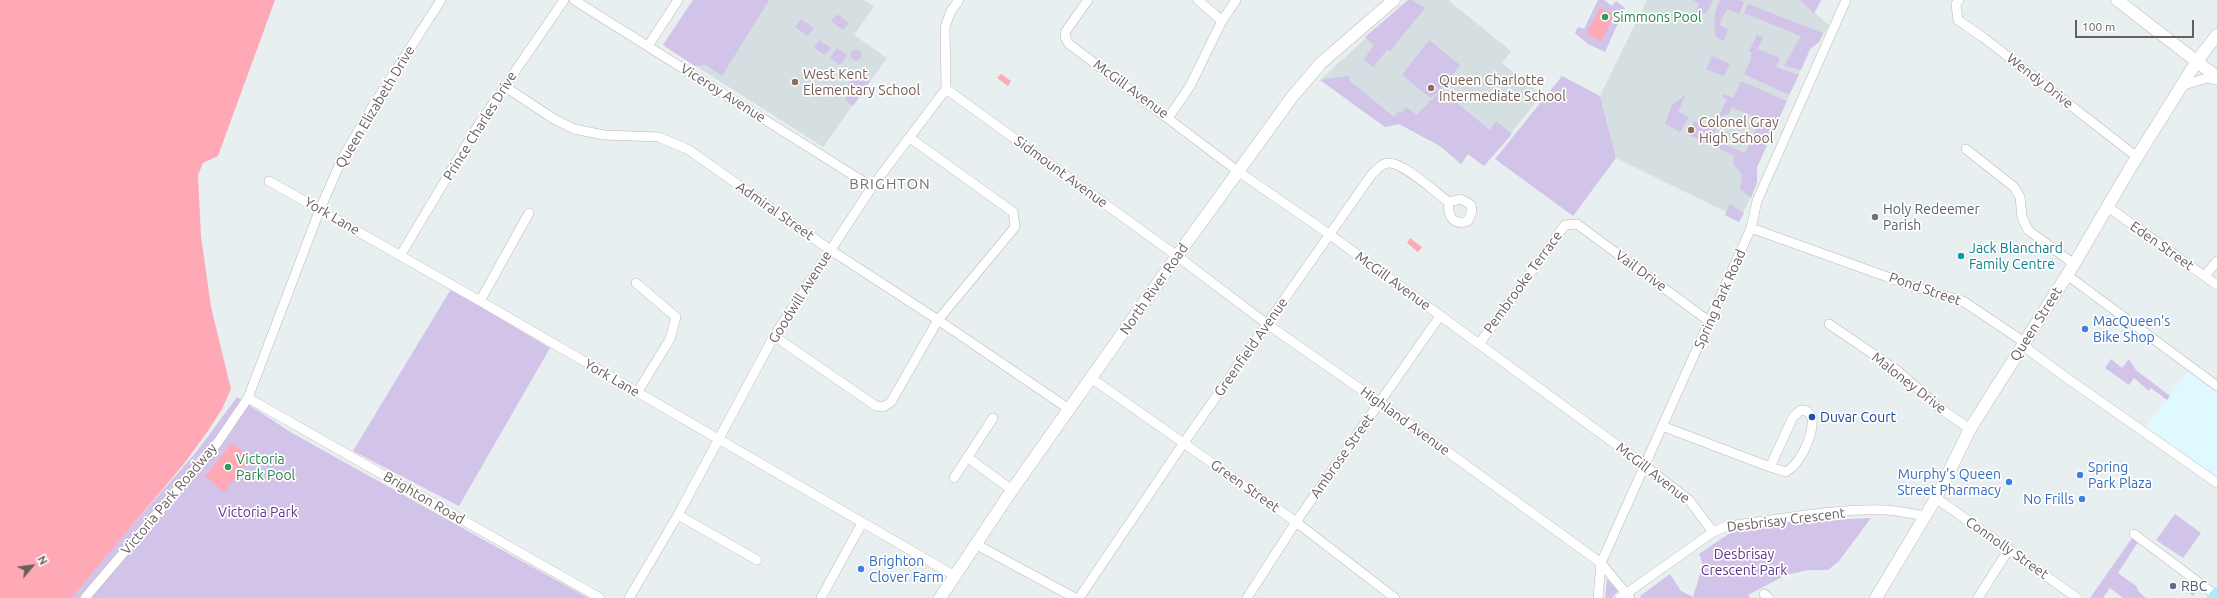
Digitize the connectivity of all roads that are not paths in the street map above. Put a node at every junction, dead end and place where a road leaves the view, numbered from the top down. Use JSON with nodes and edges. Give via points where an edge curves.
{"nodes":[{"id":1,"x":441,"y":0,"type":"edge"},
{"id":2,"x":564,"y":0,"type":"edge"},
{"id":3,"x":574,"y":0,"type":"edge"},
{"id":4,"x":678,"y":0,"type":"edge"},
{"id":5,"x":959,"y":0,"type":"edge"},
{"id":6,"x":1088,"y":0,"type":"edge"},
{"id":7,"x":1198,"y":0,"type":"edge"},
{"id":8,"x":1236,"y":0,"type":"edge"},
{"id":9,"x":1394,"y":0,"type":"edge"},
{"id":10,"x":1846,"y":0,"type":"edge"},
{"id":11,"x":1959,"y":0,"type":"edge"},
{"id":12,"x":2117,"y":0,"type":"edge"},
{"id":13,"x":1222,"y":22,"type":"junction"},
{"id":14,"x":2217,"y":35,"type":"edge"},
{"id":15,"x":648,"y":46,"type":"junction"},
{"id":16,"x":2197,"y":61,"type":"junction"},
{"id":17,"x":2217,"y":77,"type":"edge"},
{"id":18,"x":2217,"y":80,"type":"edge"},
{"id":19,"x":504,"y":86,"type":"junction"},
{"id":20,"x":2181,"y":86,"type":"junction"},
{"id":21,"x":946,"y":89,"type":"junction"},
{"id":22,"x":1169,"y":117,"type":"junction"},
{"id":23,"x":910,"y":138,"type":"junction"},
{"id":24,"x":1966,"y":149,"type":"dead end"},
{"id":25,"x":2137,"y":157,"type":"junction"},
{"id":26,"x":1239,"y":172,"type":"junction"},
{"id":27,"x":269,"y":181,"type":"dead end"},
{"id":28,"x":872,"y":187,"type":"junction"},
{"id":29,"x":1449,"y":202,"type":"dead end"},
{"id":30,"x":2108,"y":207,"type":"junction"},
{"id":31,"x":320,"y":209,"type":"junction"},
{"id":32,"x":529,"y":213,"type":"dead end"},
{"id":33,"x":1569,"y":223,"type":"joint"},
{"id":34,"x":1751,"y":228,"type":"junction"},
{"id":35,"x":1329,"y":234,"type":"junction"},
{"id":36,"x":829,"y":249,"type":"junction"},
{"id":37,"x":400,"y":256,"type":"junction"},
{"id":38,"x":1177,"y":256,"type":"junction"},
{"id":39,"x":2217,"y":261,"type":"edge"},
{"id":40,"x":2074,"y":264,"type":"junction"},
{"id":41,"x":2067,"y":275,"type":"junction"},
{"id":42,"x":2205,"y":276,"type":"junction"},
{"id":43,"x":636,"y":283,"type":"dead end"},
{"id":44,"x":2217,"y":285,"type":"edge"},
{"id":45,"x":480,"y":301,"type":"junction"},
{"id":46,"x":1440,"y":316,"type":"junction"},
{"id":47,"x":938,"y":320,"type":"junction"},
{"id":48,"x":1710,"y":322,"type":"junction"},
{"id":49,"x":1267,"y":324,"type":"junction"},
{"id":50,"x":1829,"y":324,"type":"dead end"},
{"id":51,"x":774,"y":336,"type":"junction"},
{"id":52,"x":2024,"y":342,"type":"junction"},
{"id":53,"x":1479,"y":344,"type":"junction"},
{"id":54,"x":1091,"y":378,"type":"junction"},
{"id":55,"x":2217,"y":386,"type":"edge"},
{"id":56,"x":637,"y":393,"type":"junction"},
{"id":57,"x":251,"y":399,"type":"junction"},
{"id":58,"x":1379,"y":402,"type":"junction"},
{"id":59,"x":1070,"y":409,"type":"junction"},
{"id":60,"x":993,"y":418,"type":"dead end"},
{"id":61,"x":1662,"y":426,"type":"junction"},
{"id":62,"x":1970,"y":429,"type":"junction"},
{"id":63,"x":719,"y":440,"type":"junction"},
{"id":64,"x":1183,"y":444,"type":"junction"},
{"id":65,"x":967,"y":458,"type":"junction"},
{"id":66,"x":1644,"y":465,"type":"junction"},
{"id":67,"x":1770,"y":467,"type":"junction"},
{"id":68,"x":954,"y":478,"type":"dead end"},
{"id":69,"x":2217,"y":483,"type":"edge"},
{"id":70,"x":1012,"y":490,"type":"junction"},
{"id":71,"x":1936,"y":498,"type":"junction"},
{"id":72,"x":678,"y":515,"type":"junction"},
{"id":73,"x":1926,"y":516,"type":"junction"},
{"id":74,"x":1296,"y":522,"type":"junction"},
{"id":75,"x":862,"y":523,"type":"junction"},
{"id":76,"x":1713,"y":532,"type":"junction"},
{"id":77,"x":2134,"y":534,"type":"dead end"},
{"id":78,"x":977,"y":545,"type":"junction"},
{"id":79,"x":2009,"y":549,"type":"junction"},
{"id":80,"x":757,"y":560,"type":"dead end"},
{"id":81,"x":1601,"y":563,"type":"junction"},
{"id":82,"x":955,"y":576,"type":"junction"},
{"id":83,"x":2217,"y":595,"type":"edge"},
{"id":84,"x":1626,"y":596,"type":"edge"},
{"id":85,"x":1391,"y":597,"type":"edge"},
{"id":86,"x":85,"y":598,"type":"edge"},
{"id":87,"x":92,"y":598,"type":"edge"},
{"id":88,"x":600,"y":598,"type":"edge"},
{"id":89,"x":629,"y":598,"type":"edge"},
{"id":90,"x":821,"y":598,"type":"edge"},
{"id":91,"x":940,"y":598,"type":"edge"},
{"id":92,"x":1075,"y":598,"type":"edge"},
{"id":93,"x":1079,"y":598,"type":"edge"},
{"id":94,"x":1247,"y":598,"type":"edge"},
{"id":95,"x":1598,"y":598,"type":"edge"},
{"id":96,"x":1876,"y":598,"type":"edge"},
{"id":97,"x":1978,"y":598,"type":"edge"},
{"id":98,"x":2077,"y":598,"type":"edge"},
{"id":99,"x":2215,"y":598,"type":"edge"}],
"edges":[{"from":1,"to":31,"type":"street","name":"Queen Elizabeth Drive","via":[[342,159]]},
{"from":2,"to":19,"type":"street","name":"Prince Charles Drive"},
{"from":3,"to":15,"type":"street","name":"Viceroy Avenue"},
{"from":4,"to":15,"type":"street"},
{"from":5,"to":21,"type":"street","via":[[951,11],[945,28]]},
{"from":6,"to":22,"type":"street","name":"McGill Avenue","via":[[1064,37]]},
{"from":7,"to":13,"type":"street"},
{"from":8,"to":13,"type":"street"},
{"from":9,"to":26,"type":"street","name":"North River Road","via":[[1321,63],[1292,97]]},
{"from":10,"to":34,"type":"street","name":"Spring Park Road","via":[[1757,201]]},
{"from":11,"to":25,"type":"street","name":"Wendy Drive","via":[[1956,4],[1958,20]]},
{"from":12,"to":16,"type":"street"},
{"from":13,"to":22,"type":"street","via":[[1200,68]]},
{"from":14,"to":16,"type":"street","name":"Queen Street"},
{"from":15,"to":28,"type":"street","name":"Viceroy Avenue"},
{"from":16,"to":17,"type":"street"},
{"from":16,"to":20,"type":"street","name":"Queen Street"},
{"from":18,"to":20,"type":"street","via":[[2208,78]]},
{"from":19,"to":36,"type":"street","name":"Admiral Street","via":[[574,129],[604,135],[659,137],[689,150]]},
{"from":19,"to":37,"type":"street","name":"Prince Charles Drive"},
{"from":20,"to":25,"type":"street","name":"Queen Street"},
{"from":21,"to":23,"type":"street","name":"Goodwill Avenue"},
{"from":21,"to":38,"type":"street","name":"Sidmount Avenue"},
{"from":22,"to":26,"type":"street","name":"McGill Avenue"},
{"from":23,"to":28,"type":"street","name":"Goodwill Avenue"},
{"from":23,"to":47,"type":"street","via":[[1012,212],[1015,219],[1016,227]]},
{"from":24,"to":40,"type":"street","via":[[2014,187],[2020,197],[2022,217],[2028,230]]},
{"from":25,"to":30,"type":"street","name":"Queen Street"},
{"from":26,"to":35,"type":"street","name":"McGill Avenue"},
{"from":26,"to":38,"type":"street","name":"North River Road"},
{"from":27,"to":31,"type":"street","name":"York Lane"},
{"from":28,"to":36,"type":"street","name":"Goodwill Avenue"},
{"from":29,"to":35,"type":"street","name":"Greenfield Avenue","via":[[1400,166],[1389,163],[1372,174]]},
{"from":30,"to":40,"type":"street","name":"Queen Street"},
{"from":30,"to":42,"type":"street","name":"Eden Street"},
{"from":31,"to":37,"type":"street","name":"York Lane"},
{"from":31,"to":57,"type":"street","name":"Queen Elizabeth Drive"},
{"from":32,"to":45,"type":"street"},
{"from":33,"to":48,"type":"street","name":"Vail Drive","via":[[1577,224]]},
{"from":33,"to":53,"type":"street","name":"Pembrooke Terrace","via":[[1565,225]]},
{"from":34,"to":48,"type":"street","name":"Spring Park Road"},
{"from":34,"to":52,"type":"street","name":"Pond Street","via":[[1921,289],[1963,301]]},
{"from":35,"to":46,"type":"street","name":"McGill Avenue"},
{"from":35,"to":49,"type":"street","name":"Greenfield Avenue"},
{"from":36,"to":47,"type":"street","name":"Admiral Street"},
{"from":36,"to":51,"type":"street","name":"Goodwill Avenue"},
{"from":37,"to":45,"type":"street","name":"York Lane"},
{"from":38,"to":49,"type":"street","name":"Highland Avenue"},
{"from":38,"to":54,"type":"street","name":"North River Road"},
{"from":39,"to":42,"type":"street"},
{"from":40,"to":41,"type":"street","name":"Queen Street"},
{"from":41,"to":52,"type":"street","name":"Queen Street"},
{"from":41,"to":55,"type":"street"},
{"from":42,"to":44,"type":"street","name":"Eden Street"},
{"from":43,"to":56,"type":"street","via":[[676,317],[670,339]]},
{"from":45,"to":56,"type":"street","name":"York Lane"},
{"from":46,"to":53,"type":"street","name":"McGill Avenue"},
{"from":46,"to":58,"type":"street","name":"Ambrose Street"},
{"from":47,"to":51,"type":"street","via":[[891,402],[883,407],[876,406]]},
{"from":47,"to":59,"type":"street","name":"Admiral Street"},
{"from":48,"to":61,"type":"street","name":"Spring Park Road"},
{"from":49,"to":58,"type":"street","name":"Highland Avenue"},
{"from":49,"to":64,"type":"street","name":"Greenfield Avenue"},
{"from":50,"to":62,"type":"street","name":"Maloney Drive","via":[[1898,371],[1941,409]]},
{"from":51,"to":63,"type":"street","name":"Goodwill Avenue"},
{"from":52,"to":62,"type":"street","name":"Queen Street"},
{"from":52,"to":69,"type":"street","name":"Pond Street","via":[[2030,351],[2064,376]]},
{"from":53,"to":66,"type":"street","name":"McGill Avenue"},
{"from":54,"to":59,"type":"street","name":"North River Road"},
{"from":54,"to":64,"type":"street","name":"Green Street"},
{"from":56,"to":63,"type":"street","name":"York Lane"},
{"from":57,"to":86,"type":"street","name":"Victoria Park Roadway","via":[[218,442]]},
{"from":57,"to":87,"type":"street","name":"Victoria Park Roadway","via":[[212,455]]},
{"from":57,"to":88,"type":"street","name":"Brighton Road"},
{"from":58,"to":74,"type":"street","name":"Ambrose Street"},
{"from":58,"to":81,"type":"street","name":"Highland Avenue"},
{"from":59,"to":70,"type":"street","name":"North River Road"},
{"from":60,"to":65,"type":"street"},
{"from":61,"to":66,"type":"street","name":"Spring Park Road"},
{"from":61,"to":67,"type":"street"},
{"from":62,"to":71,"type":"street","name":"Queen Street"},
{"from":63,"to":72,"type":"street","name":"Goodwill Avenue"},
{"from":63,"to":75,"type":"street","name":"York Lane"},
{"from":64,"to":74,"type":"street","name":"Green Street"},
{"from":64,"to":93,"type":"street","name":"Greenfield Avenue"},
{"from":65,"to":68,"type":"street"},
{"from":65,"to":70,"type":"street"},
{"from":66,"to":76,"type":"street","name":"McGill Avenue","via":[[1684,496]]},
{"from":66,"to":81,"type":"street","name":"Spring Park Road"},
{"from":67,"to":67,"type":"street","via":[[1786,472],[1801,454],[1813,425],[1812,417],[1807,410],[1801,410],[1793,417]]},
{"from":70,"to":78,"type":"street","name":"North River Road"},
{"from":71,"to":73,"type":"street","name":"Queen Street"},
{"from":71,"to":79,"type":"street","name":"Connolly Street"},
{"from":72,"to":80,"type":"street"},
{"from":72,"to":89,"type":"street","name":"Goodwill Avenue"},
{"from":73,"to":76,"type":"street","name":"Desbrisay Crescent","via":[[1886,510],[1819,514],[1727,526]]},
{"from":73,"to":96,"type":"street","name":"Queen Street"},
{"from":74,"to":85,"type":"street","name":"Green Street"},
{"from":74,"to":94,"type":"street","name":"Ambrose Street"},
{"from":75,"to":82,"type":"street","name":"York Lane"},
{"from":75,"to":90,"type":"street"},
{"from":76,"to":84,"type":"street","name":"Desbrisay Crescent"},
{"from":77,"to":83,"type":"street"},
{"from":78,"to":82,"type":"street","name":"North River Road"},
{"from":78,"to":92,"type":"street"},
{"from":79,"to":97,"type":"street"},
{"from":79,"to":98,"type":"street","name":"Connolly Street"},
{"from":81,"to":84,"type":"street","name":"Highland Avenue"},
{"from":81,"to":95,"type":"street","name":"Spring Park Road"},
{"from":82,"to":91,"type":"street","name":"North River Road"},
{"from":83,"to":99,"type":"main road"}]}
